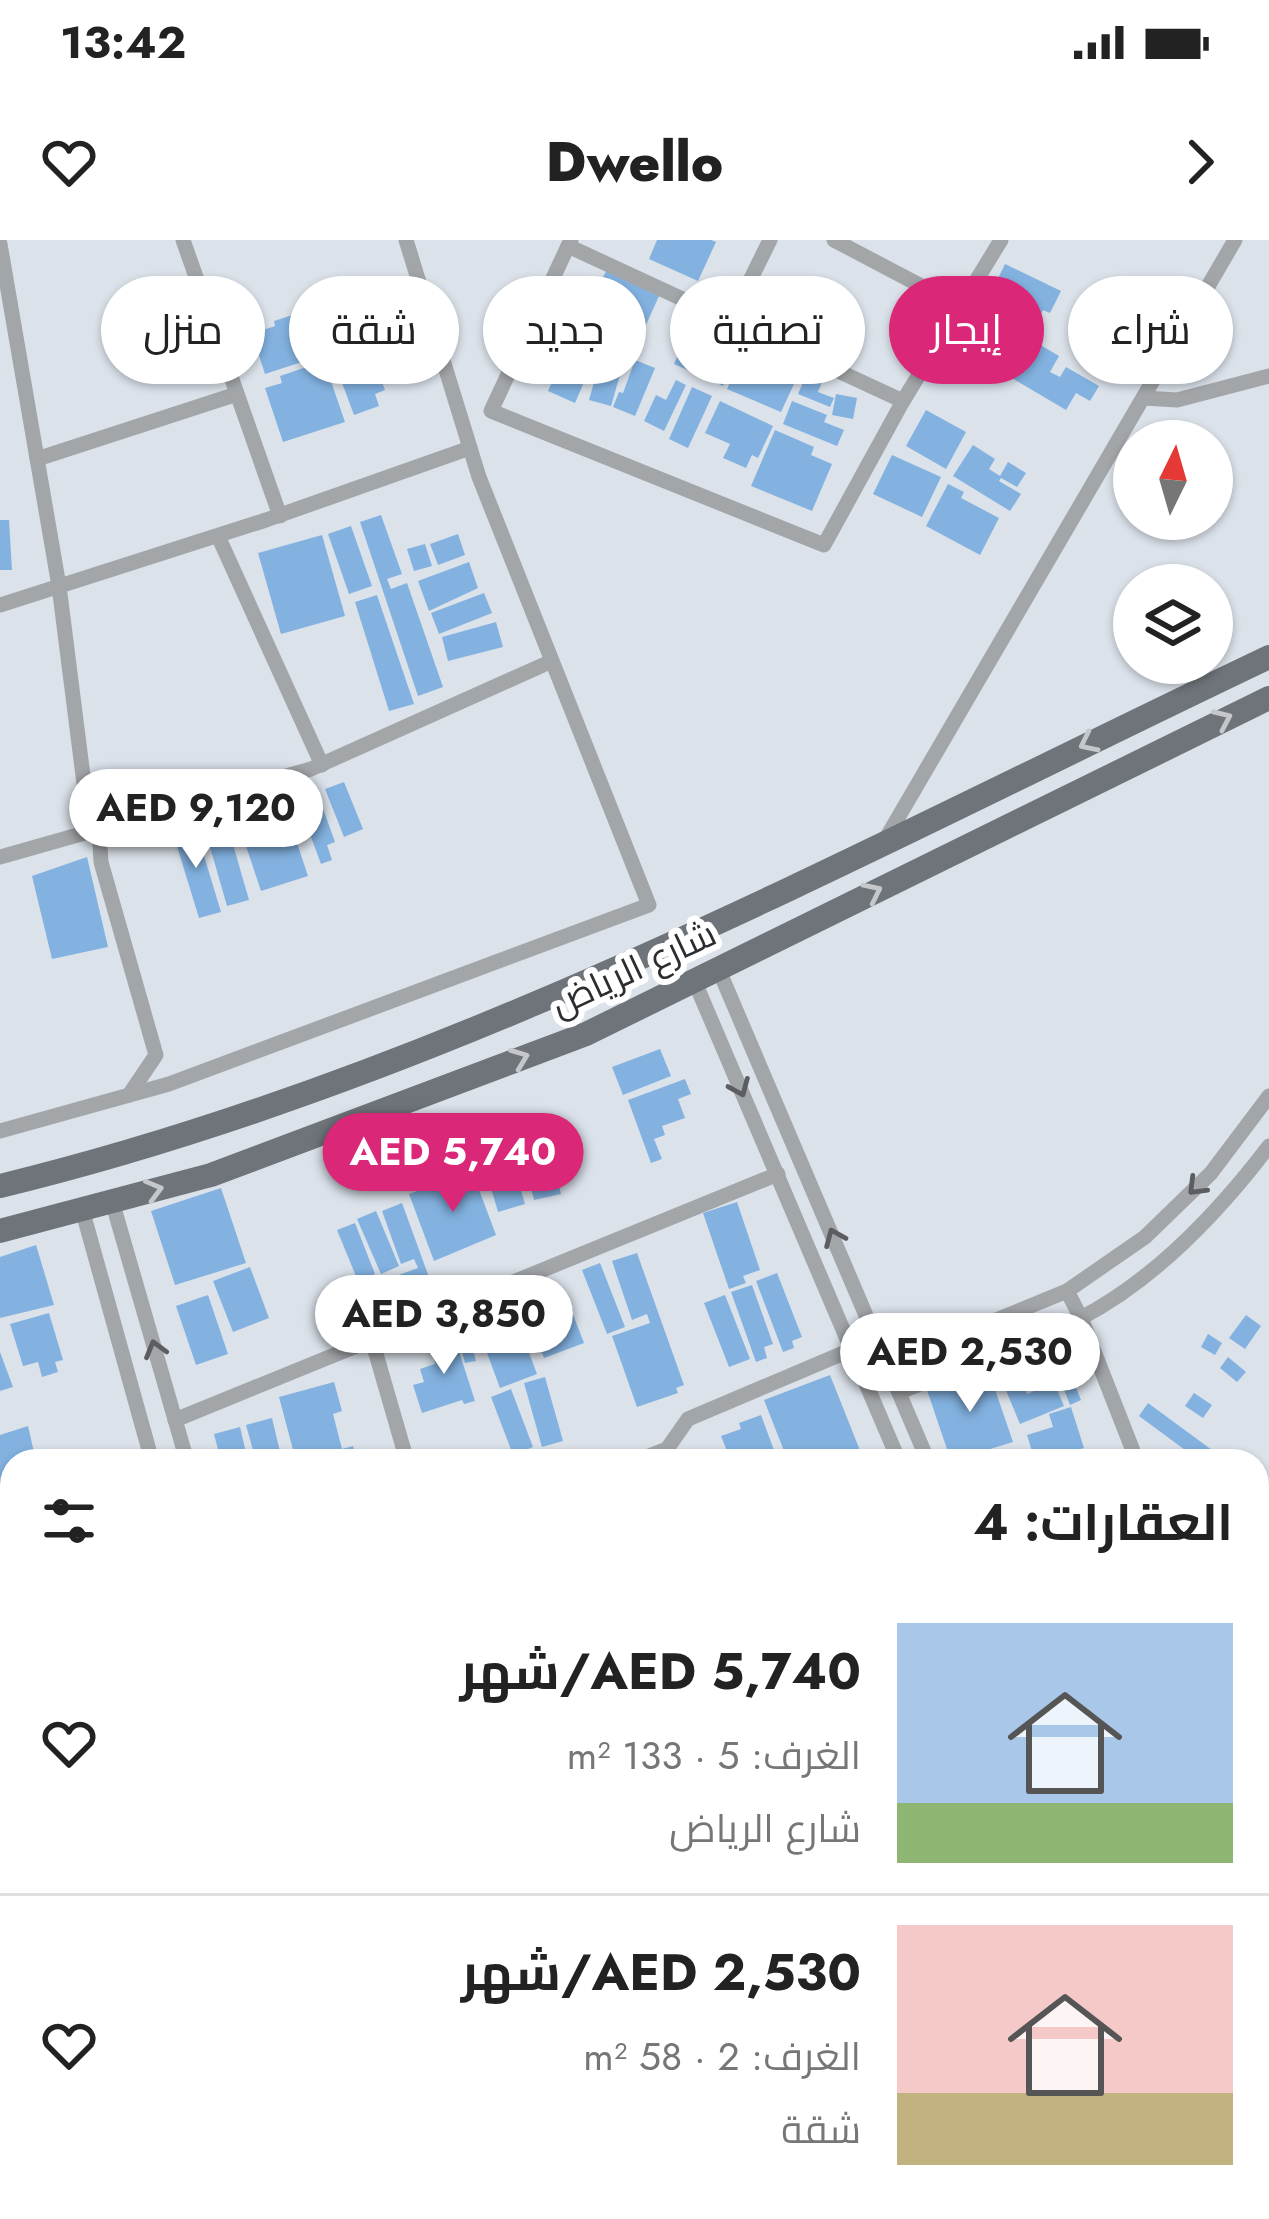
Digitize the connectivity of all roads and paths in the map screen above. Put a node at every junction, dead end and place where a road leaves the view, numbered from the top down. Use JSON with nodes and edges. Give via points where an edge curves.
{"nodes":[{"id":1,"x":183,"y":240,"type":"edge"},
{"id":2,"x":406,"y":240,"type":"edge"},
{"id":3,"x":770,"y":240,"type":"edge"},
{"id":4,"x":834,"y":240,"type":"edge"},
{"id":5,"x":1001,"y":240,"type":"edge"},
{"id":6,"x":1234,"y":240,"type":"edge"},
{"id":7,"x":569,"y":243,"type":"edge"},
{"id":8,"x":0,"y":244,"type":"edge"},
{"id":9,"x":752,"y":276,"type":"edge"},
{"id":10,"x":902,"y":276,"type":"edge"},
{"id":11,"x":980,"y":276,"type":"edge"},
{"id":12,"x":670,"y":291,"type":"edge"},
{"id":13,"x":1269,"y":376,"type":"edge"},
{"id":14,"x":865,"y":383,"type":"edge"},
{"id":15,"x":913,"y":384,"type":"edge"},
{"id":16,"x":237,"y":394,"type":"junction"},
{"id":17,"x":1143,"y":398,"type":"junction"},
{"id":18,"x":903,"y":401,"type":"junction"},
{"id":19,"x":470,"y":448,"type":"junction"},
{"id":20,"x":37,"y":459,"type":"junction"},
{"id":21,"x":280,"y":516,"type":"junction"},
{"id":22,"x":218,"y":536,"type":"junction"},
{"id":23,"x":59,"y":586,"type":"junction"},
{"id":24,"x":0,"y":605,"type":"edge"},
{"id":25,"x":1269,"y":656,"type":"edge"},
{"id":26,"x":552,"y":661,"type":"junction"},
{"id":27,"x":1269,"y":698,"type":"edge"},
{"id":28,"x":322,"y":764,"type":"junction"},
{"id":29,"x":94,"y":830,"type":"junction"},
{"id":30,"x":885,"y":840,"type":"junction"},
{"id":31,"x":0,"y":856,"type":"edge"},
{"id":32,"x":718,"y":968,"type":"junction"},
{"id":33,"x":694,"y":980,"type":"junction"},
{"id":34,"x":129,"y":1095,"type":"junction"},
{"id":35,"x":1269,"y":1096,"type":"edge"},
{"id":36,"x":0,"y":1131,"type":"edge"},
{"id":37,"x":1269,"y":1146,"type":"edge"},
{"id":38,"x":778,"y":1174,"type":"junction"},
{"id":39,"x":0,"y":1186,"type":"edge"},
{"id":40,"x":112,"y":1201,"type":"junction"},
{"id":41,"x":82,"y":1209,"type":"junction"},
{"id":42,"x":0,"y":1231,"type":"edge"},
{"id":43,"x":1067,"y":1291,"type":"junction"},
{"id":44,"x":1082,"y":1318,"type":"junction"},
{"id":45,"x":372,"y":1340,"type":"junction"},
{"id":46,"x":853,"y":1349,"type":"junction"},
{"id":47,"x":888,"y":1364,"type":"junction"},
{"id":48,"x":900,"y":1392,"type":"junction"},
{"id":49,"x":176,"y":1420,"type":"junction"},
{"id":50,"x":149,"y":1449,"type":"edge"},
{"id":51,"x":184,"y":1449,"type":"edge"},
{"id":52,"x":403,"y":1449,"type":"edge"},
{"id":53,"x":673,"y":1449,"type":"edge"},
{"id":54,"x":894,"y":1449,"type":"edge"},
{"id":55,"x":923,"y":1449,"type":"edge"},
{"id":56,"x":1131,"y":1449,"type":"edge"}],
"edges":[{"from":1,"to":16,"type":"street"},
{"from":2,"to":19,"type":"street"},
{"from":3,"to":9,"type":"street"},
{"from":4,"to":10,"type":"street"},
{"from":5,"to":11,"type":"street"},
{"from":6,"to":17,"type":"street"},
{"from":7,"to":12,"type":"street"},
{"from":7,"to":18,"type":"street","via":[[491,412],[824,545]]},
{"from":8,"to":20,"type":"street"},
{"from":13,"to":17,"type":"street","via":[[1177,400]]},
{"from":14,"to":18,"type":"street"},
{"from":15,"to":18,"type":"street"},
{"from":16,"to":20,"type":"street"},
{"from":16,"to":21,"type":"street"},
{"from":17,"to":30,"type":"street"},
{"from":19,"to":21,"type":"street"},
{"from":19,"to":26,"type":"street"},
{"from":20,"to":23,"type":"street"},
{"from":21,"to":22,"type":"street"},
{"from":22,"to":23,"type":"street"},
{"from":22,"to":28,"type":"street"},
{"from":23,"to":24,"type":"street"},
{"from":23,"to":29,"type":"street"},
{"from":25,"to":30,"type":"main road","name":"شارع الرياض","one_way":true},
{"from":26,"to":28,"type":"street"},
{"from":26,"to":34,"type":"street","via":[[649,905]]},
{"from":32,"to":27,"type":"main road","name":"شارع الرياض","one_way":true},
{"from":28,"to":29,"type":"street"},
{"from":29,"to":31,"type":"street"},
{"from":29,"to":34,"type":"street","via":[[156,1055]]},
{"from":30,"to":39,"type":"main road","name":"شارع الرياض","via":[[576,988],[416,1054],[118,1158]]},
{"from":32,"to":33,"type":"main road","name":"شارع الرياض"},
{"from":47,"to":32,"type":"street","one_way":true},
{"from":33,"to":38,"type":"street","one_way":true},
{"from":40,"to":33,"type":"main road","name":"شارع الرياض","one_way":true,"via":[[211,1175],[586,1034]]},
{"from":34,"to":36,"type":"street"},
{"from":35,"to":43,"type":"street","one_way":true,"via":[[1211,1173],[1145,1238]]},
{"from":37,"to":44,"type":"street","via":[[1165,1261]]},
{"from":38,"to":45,"type":"street"},
{"from":38,"to":46,"type":"street"},
{"from":40,"to":41,"type":"main road","name":"شارع الرياض"},
{"from":49,"to":40,"type":"street","one_way":true},
{"from":41,"to":42,"type":"main road","name":"شارع الرياض"},
{"from":41,"to":50,"type":"street"},
{"from":43,"to":44,"type":"street"},
{"from":43,"to":47,"type":"street"},
{"from":44,"to":48,"type":"street"},
{"from":44,"to":56,"type":"street"},
{"from":45,"to":49,"type":"street"},
{"from":45,"to":52,"type":"street"},
{"from":46,"to":53,"type":"street","via":[[688,1419]]},
{"from":46,"to":54,"type":"street"},
{"from":47,"to":48,"type":"street"},
{"from":48,"to":55,"type":"street"},
{"from":49,"to":51,"type":"street"}]}
